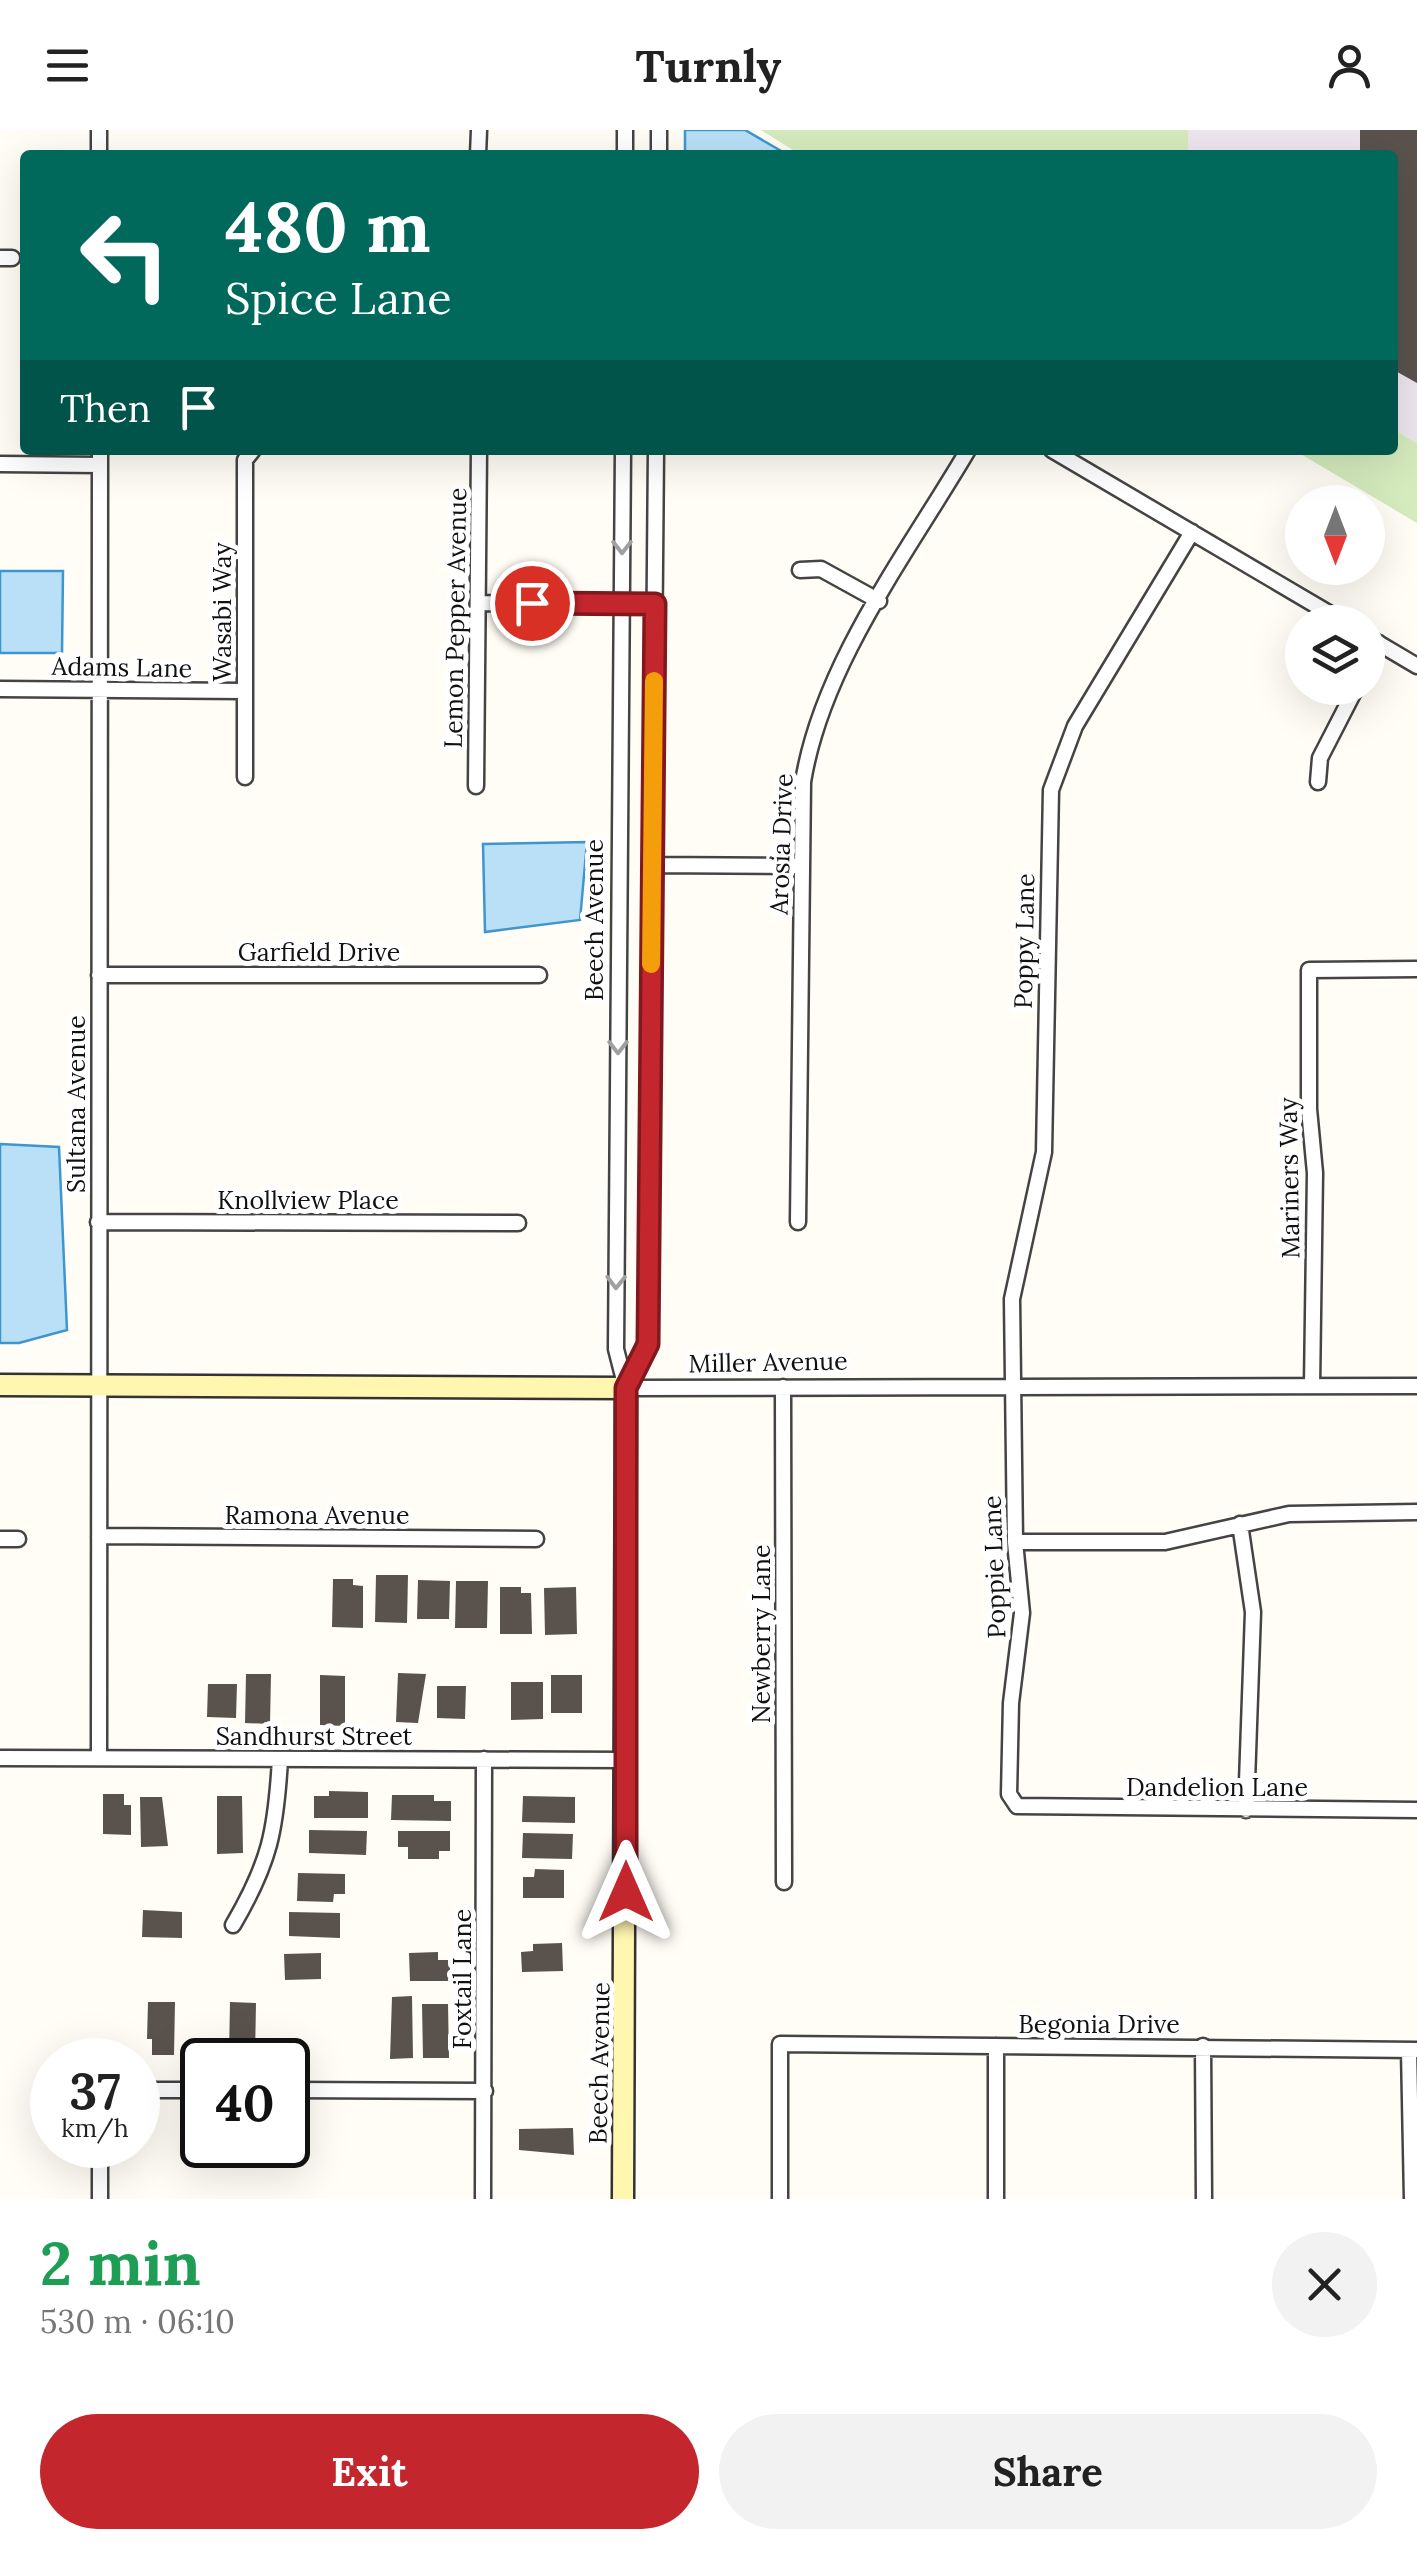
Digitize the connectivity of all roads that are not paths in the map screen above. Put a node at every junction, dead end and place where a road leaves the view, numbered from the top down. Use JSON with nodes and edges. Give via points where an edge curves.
{"nodes":[{"id":1,"x":248,"y":455,"type":"edge"},
{"id":2,"x":479,"y":455,"type":"edge"},
{"id":3,"x":623,"y":455,"type":"edge"},
{"id":4,"x":656,"y":455,"type":"edge"},
{"id":5,"x":965,"y":455,"type":"edge"},
{"id":6,"x":1061,"y":455,"type":"edge"},
{"id":7,"x":100,"y":457,"type":"edge"},
{"id":8,"x":0,"y":464,"type":"edge"},
{"id":9,"x":1192,"y":532,"type":"junction"},
{"id":10,"x":800,"y":570,"type":"dead end"},
{"id":11,"x":879,"y":601,"type":"junction"},
{"id":12,"x":478,"y":603,"type":"junction"},
{"id":13,"x":622,"y":604,"type":"junction"},
{"id":14,"x":655,"y":604,"type":"junction"},
{"id":15,"x":1315,"y":605,"type":"edge"},
{"id":16,"x":1385,"y":647,"type":"edge"},
{"id":17,"x":1417,"y":666,"type":"edge"},
{"id":18,"x":0,"y":689,"type":"edge"},
{"id":19,"x":99,"y":689,"type":"junction"},
{"id":20,"x":244,"y":691,"type":"junction"},
{"id":21,"x":1347,"y":705,"type":"edge"},
{"id":22,"x":245,"y":777,"type":"dead end"},
{"id":23,"x":1318,"y":782,"type":"dead end"},
{"id":24,"x":476,"y":786,"type":"dead end"},
{"id":25,"x":652,"y":866,"type":"junction"},
{"id":26,"x":802,"y":866,"type":"junction"},
{"id":27,"x":1417,"y":969,"type":"edge"},
{"id":28,"x":99,"y":975,"type":"junction"},
{"id":29,"x":540,"y":975,"type":"dead end"},
{"id":30,"x":98,"y":1222,"type":"junction"},
{"id":31,"x":798,"y":1222,"type":"dead end"},
{"id":32,"x":518,"y":1224,"type":"dead end"},
{"id":33,"x":0,"y":1384,"type":"edge"},
{"id":34,"x":1012,"y":1384,"type":"junction"},
{"id":35,"x":98,"y":1385,"type":"junction"},
{"id":36,"x":1312,"y":1386,"type":"junction"},
{"id":37,"x":1417,"y":1386,"type":"edge"},
{"id":38,"x":784,"y":1387,"type":"junction"},
{"id":39,"x":626,"y":1388,"type":"junction"},
{"id":40,"x":1417,"y":1512,"type":"edge"},
{"id":41,"x":1240,"y":1524,"type":"junction"},
{"id":42,"x":98,"y":1536,"type":"junction"},
{"id":43,"x":0,"y":1538,"type":"edge"},
{"id":44,"x":18,"y":1539,"type":"dead end"},
{"id":45,"x":536,"y":1539,"type":"dead end"},
{"id":46,"x":1015,"y":1542,"type":"junction"},
{"id":47,"x":0,"y":1758,"type":"edge"},
{"id":48,"x":99,"y":1758,"type":"junction"},
{"id":49,"x":280,"y":1758,"type":"junction"},
{"id":50,"x":484,"y":1759,"type":"junction"},
{"id":51,"x":627,"y":1760,"type":"junction"},
{"id":52,"x":1017,"y":1806,"type":"joint"},
{"id":53,"x":1246,"y":1810,"type":"junction"},
{"id":54,"x":1417,"y":1810,"type":"edge"},
{"id":55,"x":784,"y":1882,"type":"dead end"},
{"id":56,"x":233,"y":1925,"type":"dead end"},
{"id":57,"x":996,"y":2046,"type":"junction"},
{"id":58,"x":1204,"y":2046,"type":"junction"},
{"id":59,"x":1413,"y":2050,"type":"edge"},
{"id":60,"x":310,"y":2090,"type":"edge"},
{"id":61,"x":485,"y":2091,"type":"junction"},
{"id":62,"x":100,"y":2168,"type":"edge"},
{"id":63,"x":100,"y":2199,"type":"edge"},
{"id":64,"x":483,"y":2199,"type":"edge"},
{"id":65,"x":623,"y":2199,"type":"edge"},
{"id":66,"x":780,"y":2199,"type":"edge"},
{"id":67,"x":996,"y":2199,"type":"edge"},
{"id":68,"x":1204,"y":2199,"type":"edge"},
{"id":69,"x":1412,"y":2199,"type":"edge"}],
"edges":[{"from":1,"to":20,"type":"street","name":"Wasabi Way"},
{"from":2,"to":12,"type":"street","name":"Lemon Pepper Avenue"},
{"from":3,"to":13,"type":"street","name":"Beech Avenue","one_way":true},
{"from":4,"to":14,"type":"street","name":"Beech Avenue"},
{"from":5,"to":11,"type":"street","name":"Arosia Drive"},
{"from":6,"to":9,"type":"street"},
{"from":7,"to":8,"type":"street"},
{"from":7,"to":19,"type":"street","name":"Sultana Avenue"},
{"from":9,"to":15,"type":"street"},
{"from":9,"to":34,"type":"street","name":"Poppy Lane","via":[[1074,726],[1051,790],[1044,1152],[1012,1299]]},
{"from":10,"to":11,"type":"street","via":[[821,569]]},
{"from":11,"to":26,"type":"street","name":"Arosia Drive","via":[[815,722],[803,782]]},
{"from":12,"to":13,"type":"street"},
{"from":12,"to":24,"type":"street","name":"Lemon Pepper Avenue"},
{"from":13,"to":14,"type":"street"},
{"from":13,"to":39,"type":"street","name":"Beech Avenue","one_way":true,"via":[[616,1349]]},
{"from":14,"to":25,"type":"street","name":"Beech Avenue"},
{"from":16,"to":17,"type":"street"},
{"from":18,"to":19,"type":"street","name":"Adams Lane"},
{"from":19,"to":20,"type":"street","name":"Adams Lane"},
{"from":19,"to":28,"type":"street","name":"Sultana Avenue"},
{"from":20,"to":22,"type":"street","name":"Wasabi Way"},
{"from":21,"to":23,"type":"street","via":[[1320,758]]},
{"from":25,"to":26,"type":"street"},
{"from":25,"to":39,"type":"street","name":"Beech Avenue","via":[[648,1344]]},
{"from":26,"to":31,"type":"street","name":"Arosia Drive"},
{"from":27,"to":36,"type":"street","name":"Mariners Way","via":[[1309,970]]},
{"from":28,"to":29,"type":"street","name":"Garfield Drive"},
{"from":28,"to":30,"type":"street","name":"Sultana Avenue"},
{"from":30,"to":32,"type":"street","name":"Knollview Place"},
{"from":30,"to":35,"type":"street","name":"Sultana Avenue"},
{"from":33,"to":35,"type":"street","name":"Miller Avenue"},
{"from":34,"to":36,"type":"street","name":"Miller Avenue"},
{"from":34,"to":38,"type":"street","name":"Miller Avenue"},
{"from":34,"to":46,"type":"street","name":"Poppie Lane"},
{"from":35,"to":39,"type":"street","name":"Miller Avenue"},
{"from":35,"to":42,"type":"street","name":"Sultana Avenue"},
{"from":36,"to":37,"type":"street","name":"Miller Avenue"},
{"from":38,"to":39,"type":"street","name":"Miller Avenue"},
{"from":38,"to":55,"type":"street","name":"Newberry Lane"},
{"from":39,"to":51,"type":"street","name":"Beech Avenue"},
{"from":40,"to":41,"type":"street","via":[[1314,1512]]},
{"from":41,"to":46,"type":"street","via":[[1165,1542]]},
{"from":41,"to":53,"type":"street","via":[[1254,1612]]},
{"from":42,"to":45,"type":"street","name":"Ramona Avenue"},
{"from":42,"to":48,"type":"street","name":"Sultana Avenue"},
{"from":43,"to":44,"type":"street"},
{"from":46,"to":52,"type":"street","name":"Poppie Lane","via":[[1021,1624],[1008,1775]]},
{"from":47,"to":48,"type":"street","name":"Sandhurst Street"},
{"from":48,"to":49,"type":"street","name":"Sandhurst Street"},
{"from":49,"to":50,"type":"street","name":"Sandhurst Street"},
{"from":49,"to":56,"type":"street","via":[[274,1833],[262,1875]]},
{"from":50,"to":51,"type":"street","name":"Sandhurst Street"},
{"from":50,"to":61,"type":"street","name":"Foxtail Lane"},
{"from":51,"to":65,"type":"street","name":"Beech Avenue"},
{"from":52,"to":53,"type":"street","name":"Dandelion Lane"},
{"from":53,"to":54,"type":"street","name":"Dandelion Lane"},
{"from":57,"to":58,"type":"street","name":"Begonia Drive"},
{"from":57,"to":66,"type":"street","name":"Begonia Drive","via":[[780,2044]]},
{"from":57,"to":67,"type":"street"},
{"from":58,"to":59,"type":"street","name":"Begonia Drive"},
{"from":58,"to":68,"type":"street"},
{"from":59,"to":69,"type":"street"},
{"from":60,"to":61,"type":"street"},
{"from":61,"to":64,"type":"street","name":"Foxtail Lane"},
{"from":62,"to":63,"type":"street"}]}
